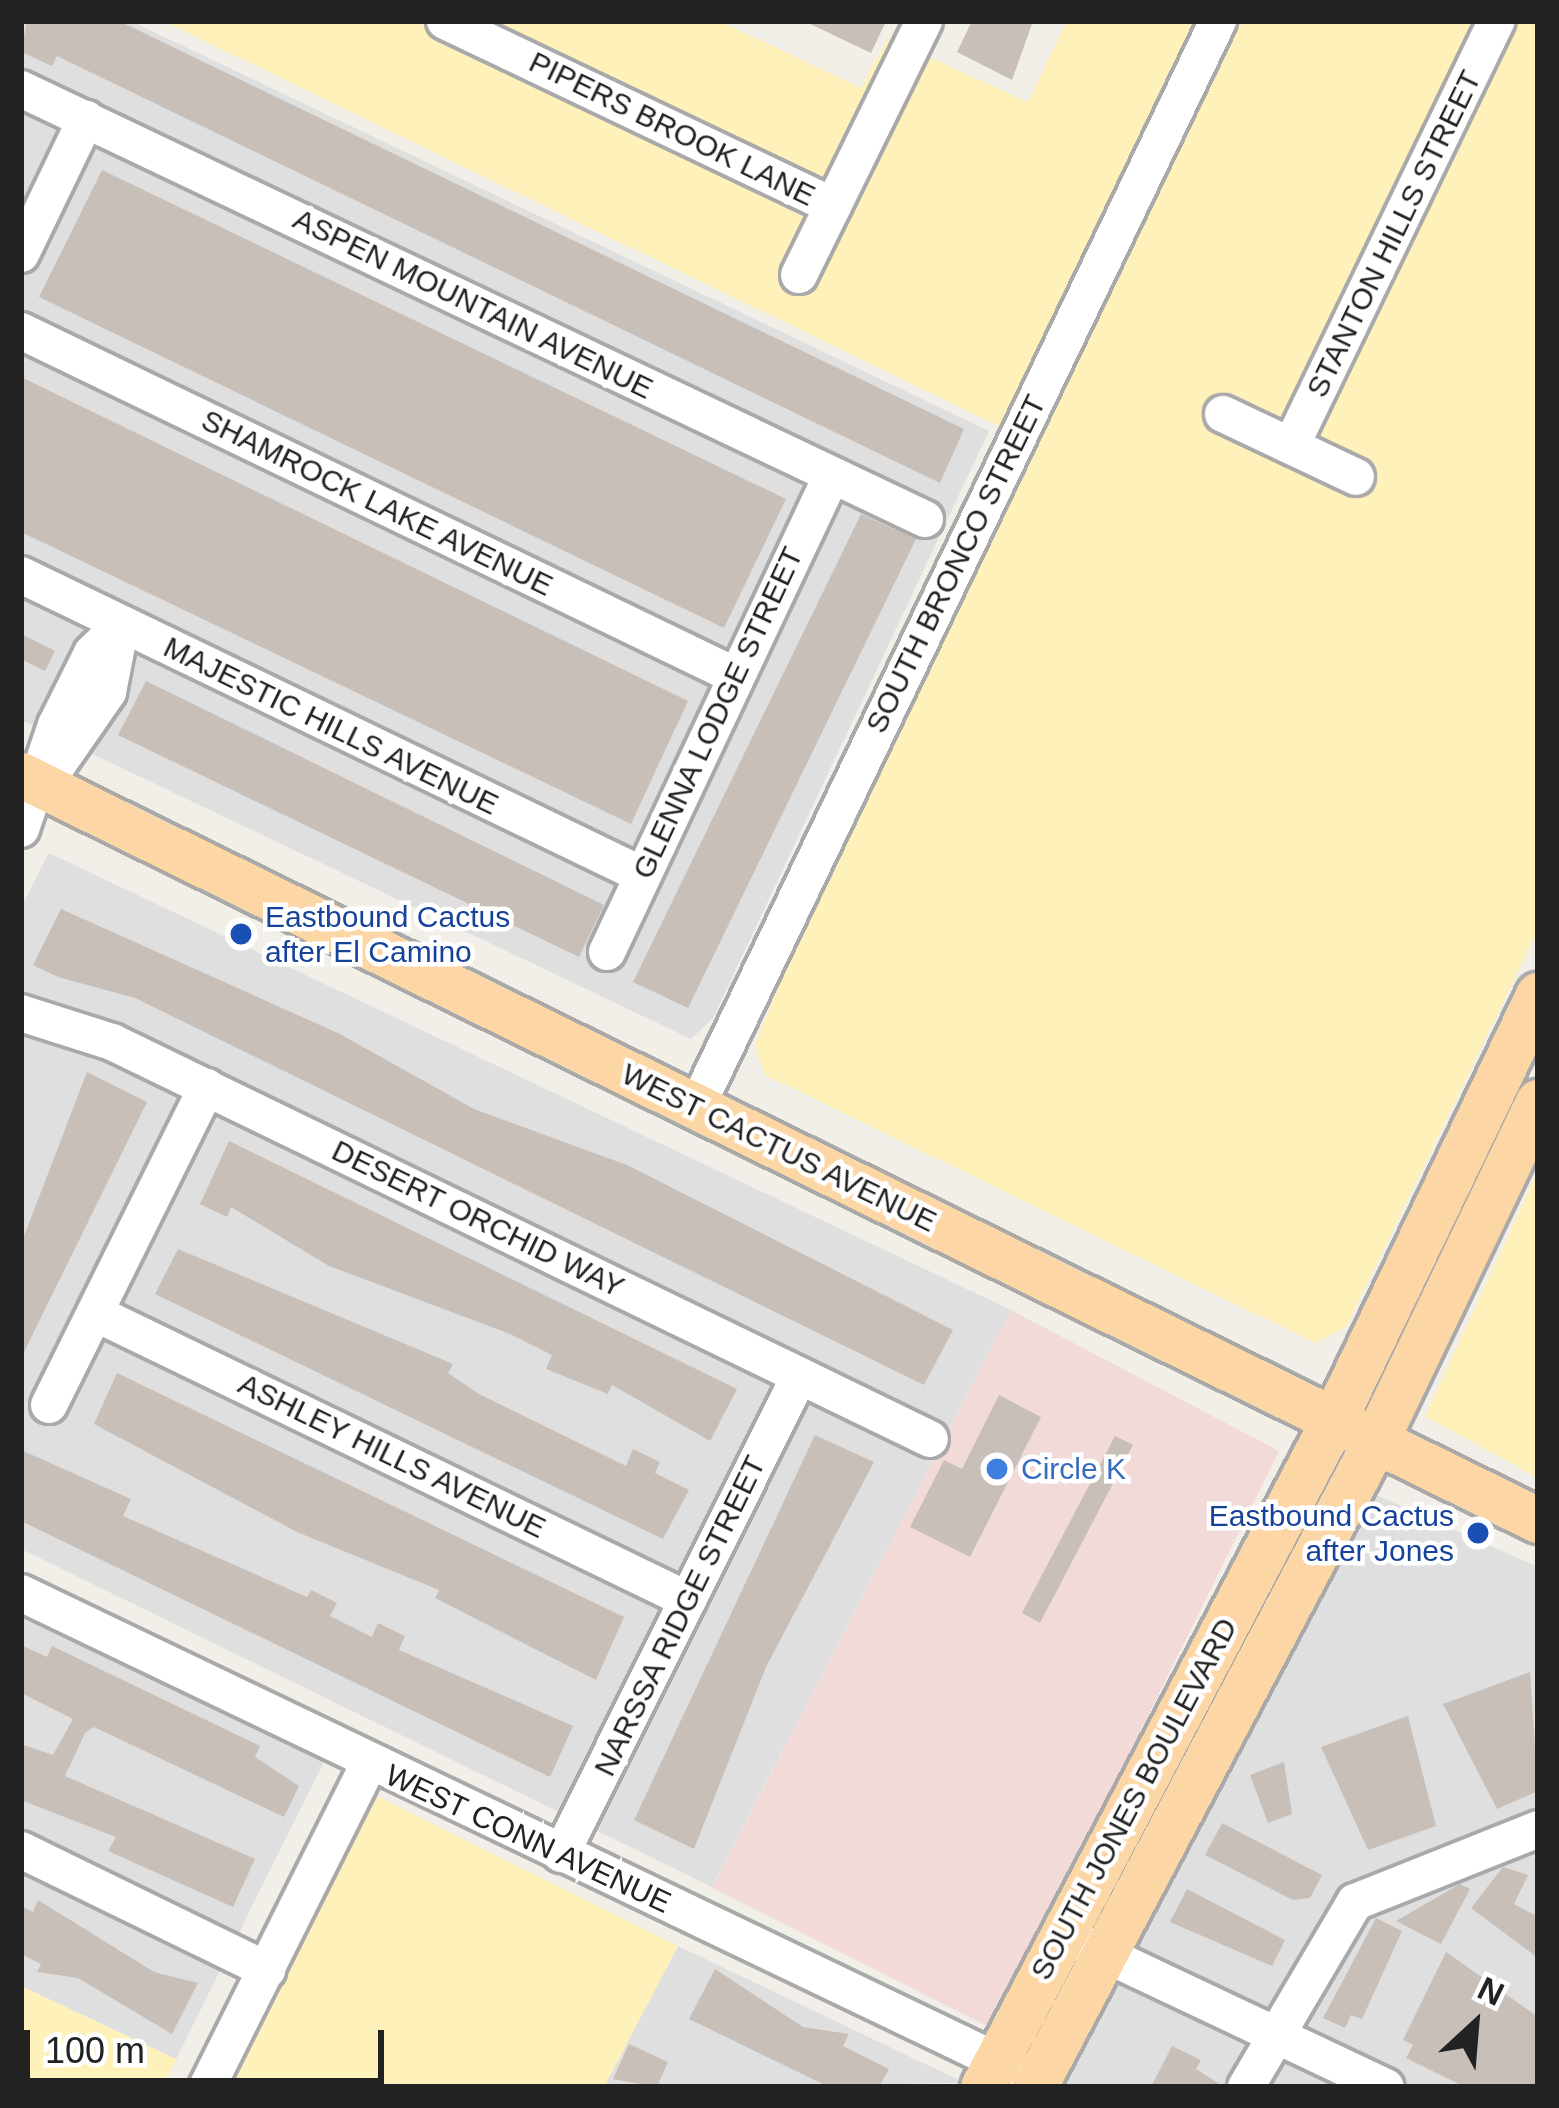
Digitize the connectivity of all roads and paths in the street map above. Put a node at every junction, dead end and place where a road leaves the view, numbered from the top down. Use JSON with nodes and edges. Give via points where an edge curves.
{"nodes":[{"id":1,"x":446,"y":21,"type":"edge"},
{"id":2,"x":924,"y":21,"type":"edge"},
{"id":3,"x":1218,"y":21,"type":"edge"},
{"id":4,"x":1496,"y":21,"type":"edge"},
{"id":5,"x":21,"y":88,"type":"edge"},
{"id":6,"x":86,"y":119,"type":"junction"},
{"id":7,"x":832,"y":206,"type":"junction"},
{"id":8,"x":21,"y":254,"type":"edge"},
{"id":9,"x":799,"y":275,"type":"dead end"},
{"id":10,"x":21,"y":331,"type":"edge"},
{"id":11,"x":1223,"y":413,"type":"dead end"},
{"id":12,"x":1292,"y":446,"type":"junction"},
{"id":13,"x":832,"y":475,"type":"junction"},
{"id":14,"x":1356,"y":478,"type":"dead end"},
{"id":15,"x":925,"y":519,"type":"dead end"},
{"id":16,"x":21,"y":575,"type":"edge"},
{"id":17,"x":122,"y":625,"type":"junction"},
{"id":18,"x":734,"y":675,"type":"junction"},
{"id":19,"x":32,"y":780,"type":"edge"},
{"id":20,"x":21,"y":829,"type":"edge"},
{"id":21,"x":642,"y":875,"type":"junction"},
{"id":22,"x":607,"y":952,"type":"dead end"},
{"id":23,"x":1538,"y":994,"type":"edge"},
{"id":24,"x":21,"y":1012,"type":"edge"},
{"id":25,"x":207,"y":1088,"type":"junction"},
{"id":26,"x":1538,"y":1102,"type":"edge"},
{"id":27,"x":696,"y":1108,"type":"junction"},
{"id":28,"x":95,"y":1313,"type":"junction"},
{"id":29,"x":799,"y":1377,"type":"junction"},
{"id":30,"x":49,"y":1405,"type":"dead end"},
{"id":31,"x":1334,"y":1419,"type":"junction"},
{"id":32,"x":930,"y":1439,"type":"dead end"},
{"id":33,"x":1376,"y":1440,"type":"junction"},
{"id":34,"x":1538,"y":1520,"type":"edge"},
{"id":35,"x":21,"y":1593,"type":"edge"},
{"id":36,"x":688,"y":1600,"type":"junction"},
{"id":37,"x":369,"y":1764,"type":"junction"},
{"id":38,"x":1529,"y":1832,"type":"edge"},
{"id":39,"x":21,"y":1850,"type":"edge"},
{"id":40,"x":561,"y":1854,"type":"junction"},
{"id":41,"x":1063,"y":1934,"type":"junction"},
{"id":42,"x":1104,"y":1954,"type":"junction"},
{"id":43,"x":267,"y":1970,"type":"junction"},
{"id":44,"x":1271,"y":2038,"type":"junction"},
{"id":45,"x":989,"y":2074,"type":"edge"},
{"id":46,"x":1036,"y":2084,"type":"edge"},
{"id":47,"x":207,"y":2087,"type":"edge"},
{"id":48,"x":1246,"y":2087,"type":"edge"},
{"id":49,"x":1386,"y":2087,"type":"edge"}],
"edges":[{"from":1,"to":7,"type":"street","name":"PIPERS BROOK LANE"},
{"from":2,"to":7,"type":"street"},
{"from":3,"to":27,"type":"street","name":"SOUTH BRONCO STREET"},
{"from":4,"to":12,"type":"street","name":"STANTON HILLS STREET"},
{"from":5,"to":6,"type":"street","name":"ASPEN MOUNTAIN AVENUE"},
{"from":6,"to":8,"type":"street"},
{"from":6,"to":13,"type":"street","name":"ASPEN MOUNTAIN AVENUE"},
{"from":7,"to":9,"type":"street"},
{"from":10,"to":18,"type":"street","name":"SHAMROCK LAKE AVENUE"},
{"from":11,"to":12,"type":"street"},
{"from":12,"to":14,"type":"street"},
{"from":13,"to":15,"type":"street","name":"ASPEN MOUNTAIN AVENUE"},
{"from":13,"to":18,"type":"street","name":"GLENNA LODGE STREET"},
{"from":16,"to":17,"type":"street","name":"MAJESTIC HILLS AVENUE"},
{"from":17,"to":19,"type":"street","via":[[92,653]]},
{"from":17,"to":21,"type":"street","name":"MAJESTIC HILLS AVENUE"},
{"from":18,"to":21,"type":"street","name":"GLENNA LODGE STREET"},
{"from":19,"to":20,"type":"street"},
{"from":19,"to":27,"type":"main road","name":"WEST CACTUS AVENUE"},
{"from":21,"to":22,"type":"street","name":"GLENNA LODGE STREET"},
{"from":23,"to":31,"type":"main road","name":"SOUTH JONES BOULEVARD"},
{"from":24,"to":25,"type":"street","name":"DESERT ORCHID WAY"},
{"from":25,"to":28,"type":"street"},
{"from":25,"to":29,"type":"street","name":"DESERT ORCHID WAY"},
{"from":26,"to":33,"type":"main road","name":"SOUTH JONES BOULEVARD"},
{"from":27,"to":31,"type":"main road","name":"WEST CACTUS AVENUE"},
{"from":28,"to":30,"type":"street"},
{"from":28,"to":36,"type":"street","name":"ASHLEY HILLS AVENUE"},
{"from":29,"to":32,"type":"street","name":"DESERT ORCHID WAY"},
{"from":29,"to":36,"type":"street","name":"NARSSA RIDGE STREET"},
{"from":31,"to":33,"type":"main road","name":"WEST CACTUS AVENUE"},
{"from":31,"to":41,"type":"main road","name":"SOUTH JONES BOULEVARD"},
{"from":33,"to":34,"type":"main road","name":"WEST CACTUS AVENUE"},
{"from":33,"to":42,"type":"main road","name":"SOUTH JONES BOULEVARD"},
{"from":35,"to":37,"type":"street","name":"WEST CONN AVENUE"},
{"from":36,"to":40,"type":"street","name":"NARSSA RIDGE STREET"},
{"from":37,"to":40,"type":"street","name":"WEST CONN AVENUE"},
{"from":37,"to":43,"type":"street"},
{"from":38,"to":44,"type":"street","via":[[1355,1902]]},
{"from":39,"to":43,"type":"street"},
{"from":40,"to":45,"type":"street","name":"WEST CONN AVENUE"},
{"from":41,"to":42,"type":"street"},
{"from":41,"to":45,"type":"main road","name":"SOUTH JONES BOULEVARD"},
{"from":42,"to":44,"type":"street"},
{"from":42,"to":46,"type":"main road","name":"SOUTH JONES BOULEVARD"},
{"from":43,"to":47,"type":"street"},
{"from":44,"to":48,"type":"street"},
{"from":44,"to":49,"type":"street"},
{"from":45,"to":46,"type":"street","name":"WEST CONN AVENUE"}]}
